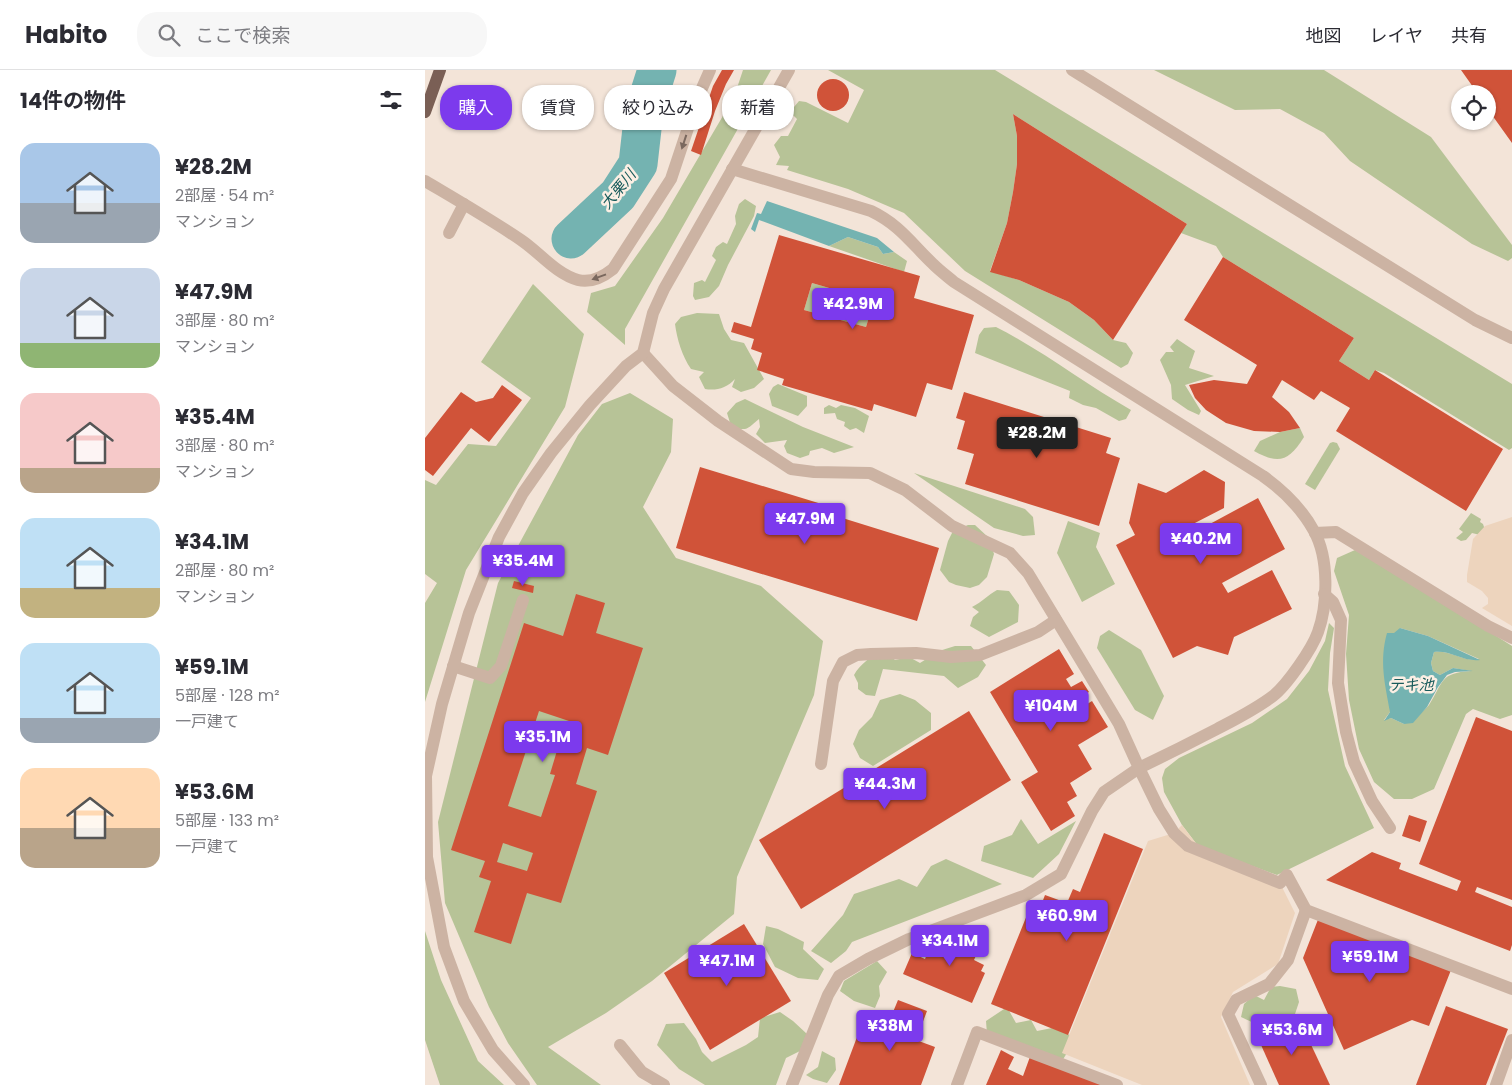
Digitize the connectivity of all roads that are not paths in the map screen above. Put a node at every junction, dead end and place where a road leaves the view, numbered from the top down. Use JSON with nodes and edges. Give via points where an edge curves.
{"nodes":[{"id":1,"x":440,"y":70,"type":"edge"},
{"id":2,"x":710,"y":70,"type":"edge"},
{"id":3,"x":789,"y":70,"type":"edge"},
{"id":4,"x":1072,"y":70,"type":"edge"},
{"id":5,"x":425,"y":112,"type":"edge"},
{"id":6,"x":732,"y":169,"type":"junction"},
{"id":7,"x":425,"y":181,"type":"edge"},
{"id":8,"x":464,"y":204,"type":"junction"},
{"id":9,"x":449,"y":233,"type":"dead end"},
{"id":10,"x":1512,"y":338,"type":"edge"},
{"id":11,"x":643,"y":352,"type":"junction"},
{"id":12,"x":1315,"y":533,"type":"junction"},
{"id":13,"x":1324,"y":594,"type":"junction"},
{"id":14,"x":523,"y":600,"type":"dead end"},
{"id":15,"x":1056,"y":620,"type":"junction"},
{"id":16,"x":1512,"y":638,"type":"edge"},
{"id":17,"x":453,"y":666,"type":"junction"},
{"id":18,"x":821,"y":764,"type":"dead end"},
{"id":19,"x":1139,"y":768,"type":"junction"},
{"id":20,"x":1390,"y":828,"type":"dead end"},
{"id":21,"x":1306,"y":910,"type":"junction"},
{"id":22,"x":1512,"y":989,"type":"edge"},
{"id":23,"x":1512,"y":1040,"type":"edge"},
{"id":24,"x":620,"y":1045,"type":"dead end"},
{"id":25,"x":524,"y":1085,"type":"edge"},
{"id":26,"x":664,"y":1085,"type":"edge"},
{"id":27,"x":792,"y":1085,"type":"edge"},
{"id":28,"x":957,"y":1085,"type":"edge"},
{"id":29,"x":1117,"y":1085,"type":"edge"},
{"id":30,"x":1261,"y":1085,"type":"edge"},
{"id":31,"x":1496,"y":1085,"type":"edge"}],
"edges":[{"from":1,"to":5,"type":"main road"},
{"from":2,"to":8,"type":"street","one_way":true,"via":[[671,179],[606,275],[595,279],[572,278],[522,240]]},
{"from":3,"to":6,"type":"street"},
{"from":4,"to":10,"type":"street","via":[[1475,320]]},
{"from":6,"to":11,"type":"street","via":[[664,289],[653,313]]},
{"from":6,"to":12,"type":"street","via":[[885,218],[904,232],[954,282],[1278,487],[1300,509]]},
{"from":7,"to":8,"type":"street"},
{"from":8,"to":9,"type":"street"},
{"from":11,"to":15,"type":"street","via":[[673,386],[718,421],[791,469],[870,473],[905,490],[952,526],[1010,553],[1028,573]]},
{"from":11,"to":17,"type":"street","via":[[589,405],[523,493],[499,537],[469,613]]},
{"from":12,"to":13,"type":"street","via":[[1323,557]]},
{"from":12,"to":16,"type":"street","via":[[1336,532]]},
{"from":13,"to":19,"type":"street","via":[[1318,632],[1308,652],[1274,696],[1237,719]]},
{"from":13,"to":20,"type":"street","via":[[1333,602],[1341,620],[1338,683],[1354,762],[1372,801]]},
{"from":14,"to":17,"type":"street","via":[[501,666],[490,678]]},
{"from":15,"to":18,"type":"street","via":[[1038,632],[980,655],[871,654],[857,655],[843,662],[833,681]]},
{"from":15,"to":19,"type":"street","via":[[1119,724]]},
{"from":17,"to":25,"type":"street","via":[[426,776],[427,857],[444,947],[464,1001],[493,1050]]},
{"from":19,"to":21,"type":"street","via":[[1174,833],[1188,846],[1280,883],[1287,875]]},
{"from":19,"to":27,"type":"street","via":[[1104,792],[1061,874],[1026,895],[909,939],[839,976],[828,994]]},
{"from":21,"to":22,"type":"street"},
{"from":21,"to":30,"type":"street","via":[[1288,960],[1269,984],[1236,1000],[1228,1014]]},
{"from":23,"to":31,"type":"street"},
{"from":24,"to":26,"type":"street","via":[[642,1072]]},
{"from":28,"to":29,"type":"street","via":[[977,1032]]}]}
